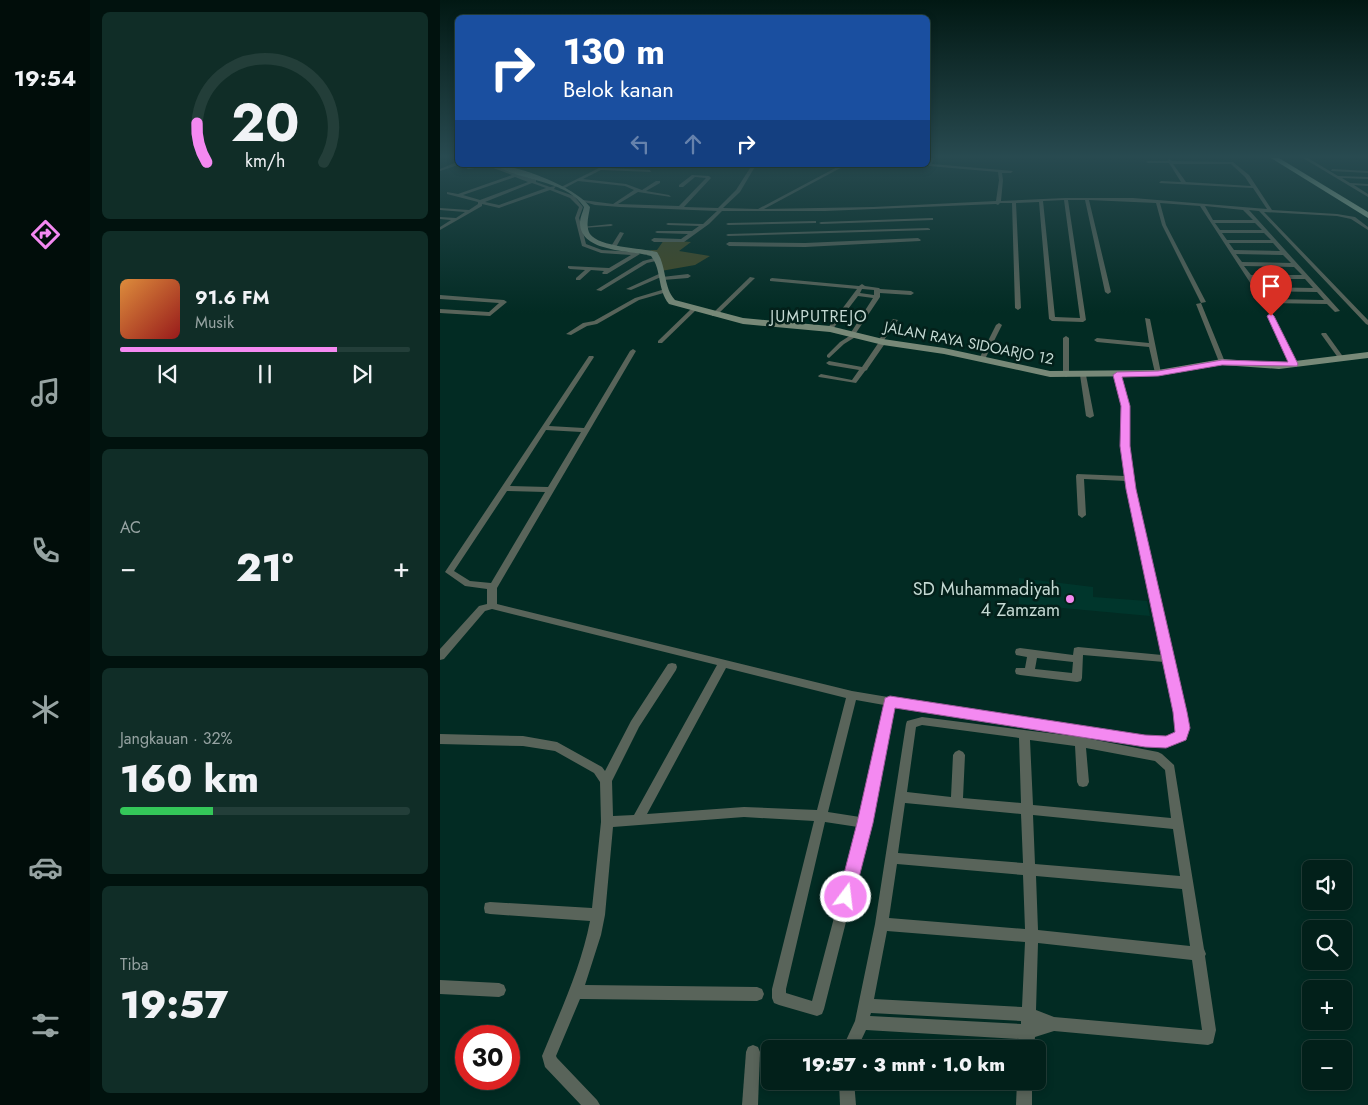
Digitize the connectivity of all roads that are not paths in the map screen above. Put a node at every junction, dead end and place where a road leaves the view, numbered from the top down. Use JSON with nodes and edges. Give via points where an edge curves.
{"nodes":[{"id":1,"x":448,"y":210,"type":"edge"},
{"id":2,"x":581,"y":210,"type":"edge"},
{"id":3,"x":585,"y":210,"type":"edge"},
{"id":4,"x":711,"y":210,"type":"edge"},
{"id":5,"x":720,"y":210,"type":"junction"},
{"id":6,"x":758,"y":210,"type":"joint"},
{"id":7,"x":837,"y":210,"type":"edge"},
{"id":8,"x":900,"y":210,"type":"edge"},
{"id":9,"x":1014,"y":210,"type":"edge"},
{"id":10,"x":1042,"y":210,"type":"edge"},
{"id":11,"x":1067,"y":210,"type":"edge"},
{"id":12,"x":1088,"y":210,"type":"edge"},
{"id":13,"x":1160,"y":210,"type":"edge"},
{"id":14,"x":1204,"y":210,"type":"edge"},
{"id":15,"x":1241,"y":210,"type":"edge"},
{"id":16,"x":1246,"y":210,"type":"junction"},
{"id":17,"x":1260,"y":210,"type":"junction"},
{"id":18,"x":470,"y":211,"type":"joint"},
{"id":19,"x":822,"y":211,"type":"junction"},
{"id":20,"x":1271,"y":211,"type":"joint"},
{"id":21,"x":582,"y":213,"type":"junction"},
{"id":22,"x":742,"y":214,"type":"dead end"},
{"id":23,"x":440,"y":218,"type":"edge"},
{"id":24,"x":931,"y":218,"type":"dead end"},
{"id":25,"x":456,"y":219,"type":"junction"},
{"id":26,"x":1211,"y":221,"type":"junction"},
{"id":27,"x":1236,"y":221,"type":"junction"},
{"id":28,"x":814,"y":222,"type":"junction"},
{"id":29,"x":1257,"y":222,"type":"junction"},
{"id":30,"x":821,"y":223,"type":"junction"},
{"id":31,"x":668,"y":224,"type":"dead end"},
{"id":32,"x":728,"y":224,"type":"dead end"},
{"id":33,"x":610,"y":225,"type":"dead end"},
{"id":34,"x":704,"y":225,"type":"junction"},
{"id":35,"x":584,"y":226,"type":"junction"},
{"id":36,"x":441,"y":228,"type":"edge"},
{"id":37,"x":928,"y":229,"type":"dead end"},
{"id":38,"x":1368,"y":229,"type":"edge"},
{"id":39,"x":1218,"y":231,"type":"junction"},
{"id":40,"x":1241,"y":231,"type":"junction"},
{"id":41,"x":657,"y":232,"type":"dead end"},
{"id":42,"x":1266,"y":232,"type":"junction"},
{"id":43,"x":693,"y":233,"type":"junction"},
{"id":44,"x":805,"y":233,"type":"junction"},
{"id":45,"x":813,"y":233,"type":"junction"},
{"id":46,"x":622,"y":234,"type":"dead end"},
{"id":47,"x":728,"y":235,"type":"dead end"},
{"id":48,"x":654,"y":240,"type":"dead end"},
{"id":49,"x":918,"y":240,"type":"dead end"},
{"id":50,"x":1224,"y":241,"type":"junction"},
{"id":51,"x":1249,"y":241,"type":"junction"},
{"id":52,"x":1275,"y":242,"type":"junction"},
{"id":53,"x":729,"y":244,"type":"dead end"},
{"id":54,"x":796,"y":244,"type":"junction"},
{"id":55,"x":806,"y":245,"type":"junction"},
{"id":56,"x":613,"y":248,"type":"junction"},
{"id":57,"x":639,"y":252,"type":"junction"},
{"id":58,"x":1232,"y":252,"type":"junction"},
{"id":59,"x":1284,"y":252,"type":"junction"},
{"id":60,"x":655,"y":260,"type":"junction"},
{"id":61,"x":621,"y":264,"type":"junction"},
{"id":62,"x":1240,"y":264,"type":"junction"},
{"id":63,"x":1296,"y":265,"type":"junction"},
{"id":64,"x":570,"y":266,"type":"dead end"},
{"id":65,"x":631,"y":266,"type":"dead end"},
{"id":66,"x":590,"y":268,"type":"junction"},
{"id":67,"x":659,"y":276,"type":"junction"},
{"id":68,"x":688,"y":276,"type":"dead end"},
{"id":69,"x":1248,"y":277,"type":"junction"},
{"id":70,"x":1306,"y":277,"type":"junction"},
{"id":71,"x":752,"y":278,"type":"dead end"},
{"id":72,"x":578,"y":279,"type":"dead end"},
{"id":73,"x":772,"y":280,"type":"dead end"},
{"id":74,"x":862,"y":286,"type":"junction"},
{"id":75,"x":629,"y":289,"type":"dead end"},
{"id":76,"x":1256,"y":289,"type":"junction"},
{"id":77,"x":600,"y":290,"type":"dead end"},
{"id":78,"x":1317,"y":290,"type":"junction"},
{"id":79,"x":662,"y":292,"type":"junction"},
{"id":80,"x":1108,"y":292,"type":"dead end"},
{"id":81,"x":911,"y":293,"type":"dead end"},
{"id":82,"x":857,"y":294,"type":"junction"},
{"id":83,"x":878,"y":294,"type":"junction"},
{"id":84,"x":440,"y":297,"type":"edge"},
{"id":85,"x":1298,"y":302,"type":"junction"},
{"id":86,"x":1328,"y":302,"type":"junction"},
{"id":87,"x":1266,"y":303,"type":"joint"},
{"id":88,"x":1018,"y":308,"type":"dead end"},
{"id":89,"x":1304,"y":308,"type":"dead end"},
{"id":90,"x":440,"y":311,"type":"edge"},
{"id":91,"x":692,"y":311,"type":"junction"},
{"id":92,"x":1337,"y":311,"type":"dead end"},
{"id":93,"x":714,"y":314,"type":"junction"},
{"id":94,"x":1271,"y":316,"type":"dead end"},
{"id":95,"x":1147,"y":319,"type":"dead end"},
{"id":96,"x":895,"y":320,"type":"dead end"},
{"id":97,"x":1368,"y":324,"type":"edge"},
{"id":98,"x":999,"y":325,"type":"dead end"},
{"id":99,"x":830,"y":329,"type":"junction"},
{"id":100,"x":569,"y":334,"type":"dead end"},
{"id":101,"x":1324,"y":334,"type":"dead end"},
{"id":102,"x":853,"y":335,"type":"junction"},
{"id":103,"x":1066,"y":338,"type":"dead end"},
{"id":104,"x":1097,"y":340,"type":"dead end"},
{"id":105,"x":660,"y":342,"type":"dead end"},
{"id":106,"x":882,"y":343,"type":"junction"},
{"id":107,"x":1151,"y":345,"type":"junction"},
{"id":108,"x":633,"y":351,"type":"dead end"},
{"id":109,"x":1368,"y":355,"type":"edge"},
{"id":110,"x":591,"y":357,"type":"dead end"},
{"id":111,"x":1341,"y":358,"type":"junction"},
{"id":112,"x":982,"y":360,"type":"junction"},
{"id":113,"x":1222,"y":362,"type":"junction"},
{"id":114,"x":1294,"y":364,"type":"junction"},
{"id":115,"x":865,"y":369,"type":"junction"},
{"id":116,"x":1158,"y":373,"type":"junction"},
{"id":117,"x":1066,"y":374,"type":"junction"},
{"id":118,"x":1083,"y":375,"type":"junction"},
{"id":119,"x":822,"y":376,"type":"dead end"},
{"id":120,"x":1118,"y":378,"type":"junction"},
{"id":121,"x":1090,"y":416,"type":"dead end"},
{"id":122,"x":544,"y":428,"type":"junction"},
{"id":123,"x":587,"y":430,"type":"junction"},
{"id":124,"x":1130,"y":479,"type":"junction"},
{"id":125,"x":504,"y":488,"type":"junction"},
{"id":126,"x":551,"y":490,"type":"junction"},
{"id":127,"x":1082,"y":515,"type":"dead end"},
{"id":128,"x":493,"y":586,"type":"junction"},
{"id":129,"x":492,"y":606,"type":"junction"},
{"id":130,"x":1020,"y":652,"type":"dead end"},
{"id":131,"x":1032,"y":654,"type":"junction"},
{"id":132,"x":440,"y":656,"type":"edge"},
{"id":133,"x":1078,"y":659,"type":"junction"},
{"id":134,"x":1169,"y":660,"type":"junction"},
{"id":135,"x":723,"y":663,"type":"junction"},
{"id":136,"x":672,"y":667,"type":"dead end"},
{"id":137,"x":1025,"y":672,"type":"joint"},
{"id":138,"x":850,"y":700,"type":"junction"},
{"id":139,"x":890,"y":702,"type":"junction"},
{"id":140,"x":1024,"y":735,"type":"junction"},
{"id":141,"x":440,"y":739,"type":"edge"},
{"id":142,"x":1080,"y":742,"type":"junction"},
{"id":143,"x":959,"y":755,"type":"dead end"},
{"id":144,"x":606,"y":781,"type":"junction"},
{"id":145,"x":1083,"y":782,"type":"dead end"},
{"id":146,"x":900,"y":797,"type":"junction"},
{"id":147,"x":957,"y":803,"type":"junction"},
{"id":148,"x":1029,"y":810,"type":"junction"},
{"id":149,"x":813,"y":816,"type":"junction"},
{"id":150,"x":637,"y":820,"type":"junction"},
{"id":151,"x":607,"y":822,"type":"junction"},
{"id":152,"x":865,"y":823,"type":"junction"},
{"id":153,"x":1178,"y":824,"type":"junction"},
{"id":154,"x":891,"y":858,"type":"junction"},
{"id":155,"x":1031,"y":870,"type":"junction"},
{"id":156,"x":1187,"y":883,"type":"junction"},
{"id":157,"x":490,"y":908,"type":"dead end"},
{"id":158,"x":598,"y":915,"type":"junction"},
{"id":159,"x":882,"y":924,"type":"junction"},
{"id":160,"x":1032,"y":936,"type":"junction"},
{"id":161,"x":1199,"y":954,"type":"junction"},
{"id":162,"x":440,"y":987,"type":"edge"},
{"id":163,"x":499,"y":990,"type":"dead end"},
{"id":164,"x":576,"y":992,"type":"junction"},
{"id":165,"x":757,"y":994,"type":"dead end"},
{"id":166,"x":866,"y":1006,"type":"junction"},
{"id":167,"x":1029,"y":1014,"type":"junction"},
{"id":168,"x":862,"y":1023,"type":"junction"},
{"id":169,"x":1054,"y":1024,"type":"junction"},
{"id":170,"x":1027,"y":1032,"type":"junction"},
{"id":171,"x":853,"y":1040,"type":"edge"},
{"id":172,"x":1027,"y":1040,"type":"edge"},
{"id":173,"x":753,"y":1052,"type":"dead end"},
{"id":174,"x":847,"y":1090,"type":"edge"},
{"id":175,"x":1025,"y":1090,"type":"edge"},
{"id":176,"x":592,"y":1105,"type":"edge"},
{"id":177,"x":750,"y":1105,"type":"edge"},
{"id":178,"x":848,"y":1105,"type":"edge"},
{"id":179,"x":1024,"y":1105,"type":"edge"}],
"edges":[{"from":1,"to":18,"type":"street"},
{"from":2,"to":21,"type":"street"},
{"from":3,"to":21,"type":"main road"},
{"from":4,"to":5,"type":"street"},
{"from":5,"to":6,"type":"street"},
{"from":5,"to":34,"type":"street"},
{"from":6,"to":19,"type":"street"},
{"from":7,"to":19,"type":"street"},
{"from":8,"to":19,"type":"street"},
{"from":9,"to":88,"type":"street"},
{"from":10,"to":11,"type":"street","via":[[1052,319],[1083,320]]},
{"from":12,"to":80,"type":"street"},
{"from":13,"to":113,"type":"street","via":[[1201,303]]},
{"from":14,"to":26,"type":"street"},
{"from":15,"to":16,"type":"street"},
{"from":16,"to":17,"type":"street"},
{"from":16,"to":27,"type":"street","via":[[1230,212]]},
{"from":16,"to":29,"type":"street"},
{"from":17,"to":20,"type":"street"},
{"from":17,"to":97,"type":"street"},
{"from":18,"to":25,"type":"street"},
{"from":19,"to":22,"type":"street"},
{"from":19,"to":28,"type":"street"},
{"from":19,"to":30,"type":"street"},
{"from":20,"to":38,"type":"street","via":[[1344,216],[1353,218]]},
{"from":21,"to":35,"type":"main road"},
{"from":21,"to":57,"type":"street","via":[[577,218],[581,239],[586,246],[601,251]]},
{"from":23,"to":25,"type":"street"},
{"from":24,"to":30,"type":"street"},
{"from":25,"to":36,"type":"street"},
{"from":26,"to":27,"type":"street"},
{"from":26,"to":39,"type":"street"},
{"from":27,"to":29,"type":"street"},
{"from":28,"to":32,"type":"street"},
{"from":28,"to":44,"type":"street"},
{"from":29,"to":42,"type":"street"},
{"from":30,"to":45,"type":"street"},
{"from":31,"to":34,"type":"street"},
{"from":33,"to":35,"type":"street"},
{"from":34,"to":43,"type":"street"},
{"from":35,"to":56,"type":"main road","via":[[591,239]]},
{"from":37,"to":45,"type":"street"},
{"from":39,"to":40,"type":"street"},
{"from":39,"to":50,"type":"street"},
{"from":40,"to":42,"type":"street"},
{"from":40,"to":51,"type":"street"},
{"from":41,"to":43,"type":"street"},
{"from":42,"to":52,"type":"street"},
{"from":43,"to":48,"type":"street","via":[[682,241]]},
{"from":44,"to":45,"type":"street"},
{"from":44,"to":47,"type":"street"},
{"from":44,"to":54,"type":"street"},
{"from":45,"to":55,"type":"street"},
{"from":46,"to":56,"type":"street"},
{"from":49,"to":55,"type":"street","via":[[911,245]]},
{"from":50,"to":51,"type":"street"},
{"from":50,"to":58,"type":"street"},
{"from":51,"to":52,"type":"street"},
{"from":52,"to":59,"type":"street"},
{"from":53,"to":54,"type":"street"},
{"from":54,"to":55,"type":"street"},
{"from":56,"to":57,"type":"main road"},
{"from":57,"to":60,"type":"main road","via":[[654,254]]},
{"from":57,"to":61,"type":"street"},
{"from":58,"to":59,"type":"street"},
{"from":58,"to":62,"type":"street"},
{"from":59,"to":63,"type":"street"},
{"from":60,"to":67,"type":"main road"},
{"from":60,"to":77,"type":"street","via":[[645,262]]},
{"from":61,"to":65,"type":"street"},
{"from":61,"to":66,"type":"street","via":[[608,271]]},
{"from":62,"to":63,"type":"street"},
{"from":62,"to":69,"type":"street"},
{"from":63,"to":70,"type":"street"},
{"from":64,"to":66,"type":"street"},
{"from":66,"to":72,"type":"street"},
{"from":67,"to":68,"type":"street"},
{"from":67,"to":75,"type":"street"},
{"from":67,"to":79,"type":"main road"},
{"from":69,"to":70,"type":"street"},
{"from":69,"to":76,"type":"street"},
{"from":70,"to":78,"type":"street"},
{"from":71,"to":93,"type":"street"},
{"from":73,"to":74,"type":"street"},
{"from":74,"to":82,"type":"street"},
{"from":74,"to":83,"type":"street","via":[[874,288]]},
{"from":76,"to":78,"type":"street"},
{"from":76,"to":87,"type":"street"},
{"from":78,"to":86,"type":"street"},
{"from":79,"to":91,"type":"main road","name":"JALAN RAYA SIDOARJO 12","via":[[672,302]]},
{"from":79,"to":100,"type":"street","via":[[637,298]]},
{"from":81,"to":83,"type":"street"},
{"from":82,"to":83,"type":"street"},
{"from":82,"to":99,"type":"street"},
{"from":83,"to":102,"type":"street"},
{"from":84,"to":90,"type":"street","via":[[504,301],[490,314]]},
{"from":85,"to":86,"type":"street"},
{"from":85,"to":87,"type":"street"},
{"from":85,"to":89,"type":"street"},
{"from":86,"to":92,"type":"street"},
{"from":91,"to":93,"type":"main road","name":"JALAN RAYA SIDOARJO 12"},
{"from":91,"to":105,"type":"street"},
{"from":93,"to":99,"type":"main road","name":"JALAN RAYA SIDOARJO 12","via":[[743,321]]},
{"from":94,"to":114,"type":"street"},
{"from":95,"to":107,"type":"street"},
{"from":96,"to":106,"type":"street"},
{"from":98,"to":112,"type":"street"},
{"from":99,"to":102,"type":"main road","name":"JALAN RAYA SIDOARJO 12"},
{"from":101,"to":111,"type":"street"},
{"from":102,"to":106,"type":"main road","name":"JALAN RAYA SIDOARJO 12"},
{"from":102,"to":115,"type":"street","via":[[829,359]]},
{"from":103,"to":117,"type":"street"},
{"from":104,"to":107,"type":"street"},
{"from":106,"to":112,"type":"main road","name":"JALAN RAYA SIDOARJO 12"},
{"from":106,"to":115,"type":"street"},
{"from":107,"to":116,"type":"street"},
{"from":108,"to":123,"type":"street"},
{"from":109,"to":111,"type":"main road","name":"JALAN RAYA SIDOARJO 12"},
{"from":110,"to":122,"type":"street"},
{"from":111,"to":114,"type":"main road","name":"JALAN RAYA SIDOARJO 12"},
{"from":112,"to":117,"type":"main road","name":"JALAN RAYA SIDOARJO 12"},
{"from":113,"to":114,"type":"main road","name":"JALAN RAYA SIDOARJO 12"},
{"from":113,"to":116,"type":"main road","name":"JALAN RAYA SIDOARJO 12"},
{"from":115,"to":119,"type":"street","via":[[854,382]]},
{"from":116,"to":120,"type":"main road","name":"JALAN RAYA SIDOARJO 12"},
{"from":117,"to":118,"type":"main road","name":"JALAN RAYA SIDOARJO 12"},
{"from":118,"to":120,"type":"main road","name":"JALAN RAYA SIDOARJO 12"},
{"from":118,"to":121,"type":"street"},
{"from":120,"to":124,"type":"street","via":[[1126,406],[1125,446]]},
{"from":122,"to":123,"type":"street"},
{"from":122,"to":125,"type":"street"},
{"from":123,"to":126,"type":"street"},
{"from":124,"to":127,"type":"street","via":[[1080,476]]},
{"from":124,"to":134,"type":"street"},
{"from":125,"to":126,"type":"street"},
{"from":125,"to":128,"type":"street","via":[[449,572],[468,584]]},
{"from":126,"to":128,"type":"street"},
{"from":128,"to":129,"type":"street","via":[[490,593]]},
{"from":129,"to":132,"type":"street","via":[[482,608]]},
{"from":129,"to":135,"type":"street"},
{"from":130,"to":131,"type":"street"},
{"from":131,"to":133,"type":"street"},
{"from":131,"to":137,"type":"street"},
{"from":133,"to":134,"type":"street","via":[[1078,650]]},
{"from":133,"to":137,"type":"street","via":[[1077,678]]},
{"from":134,"to":139,"type":"street","via":[[1182,728],[1181,736],[1166,742],[1081,733]]},
{"from":135,"to":138,"type":"street"},
{"from":135,"to":150,"type":"street"},
{"from":136,"to":144,"type":"street","via":[[639,718]]},
{"from":138,"to":139,"type":"street"},
{"from":138,"to":149,"type":"street"},
{"from":139,"to":152,"type":"street"},
{"from":140,"to":142,"type":"street"},
{"from":140,"to":146,"type":"street","via":[[910,724]]},
{"from":140,"to":148,"type":"street"},
{"from":141,"to":144,"type":"street","via":[[523,741],[557,747],[598,770]]},
{"from":142,"to":145,"type":"street"},
{"from":142,"to":153,"type":"street","via":[[1158,757],[1166,762],[1170,768]]},
{"from":143,"to":147,"type":"street"},
{"from":144,"to":151,"type":"street"},
{"from":146,"to":147,"type":"street"},
{"from":146,"to":154,"type":"street"},
{"from":147,"to":148,"type":"street"},
{"from":148,"to":153,"type":"street"},
{"from":148,"to":155,"type":"street"},
{"from":149,"to":150,"type":"street","via":[[744,812]]},
{"from":149,"to":152,"type":"street"},
{"from":149,"to":152,"type":"street","via":[[779,998],[817,1009]]},
{"from":150,"to":151,"type":"street"},
{"from":151,"to":158,"type":"street"},
{"from":153,"to":156,"type":"street"},
{"from":154,"to":155,"type":"street"},
{"from":154,"to":159,"type":"street"},
{"from":155,"to":156,"type":"street"},
{"from":155,"to":160,"type":"street"},
{"from":156,"to":161,"type":"street"},
{"from":157,"to":158,"type":"street"},
{"from":158,"to":164,"type":"street","via":[[588,960]]},
{"from":159,"to":160,"type":"street"},
{"from":159,"to":166,"type":"street"},
{"from":160,"to":161,"type":"street"},
{"from":160,"to":167,"type":"street"},
{"from":161,"to":169,"type":"street","via":[[1208,1038]]},
{"from":162,"to":163,"type":"street"},
{"from":164,"to":165,"type":"street"},
{"from":164,"to":176,"type":"street","via":[[549,1056],[550,1062]]},
{"from":166,"to":167,"type":"street"},
{"from":166,"to":168,"type":"street"},
{"from":167,"to":169,"type":"street"},
{"from":167,"to":170,"type":"street"},
{"from":168,"to":170,"type":"street"},
{"from":168,"to":171,"type":"street"},
{"from":169,"to":170,"type":"street"},
{"from":170,"to":172,"type":"street"},
{"from":173,"to":177,"type":"street"},
{"from":174,"to":178,"type":"street"},
{"from":175,"to":179,"type":"street"}]}
